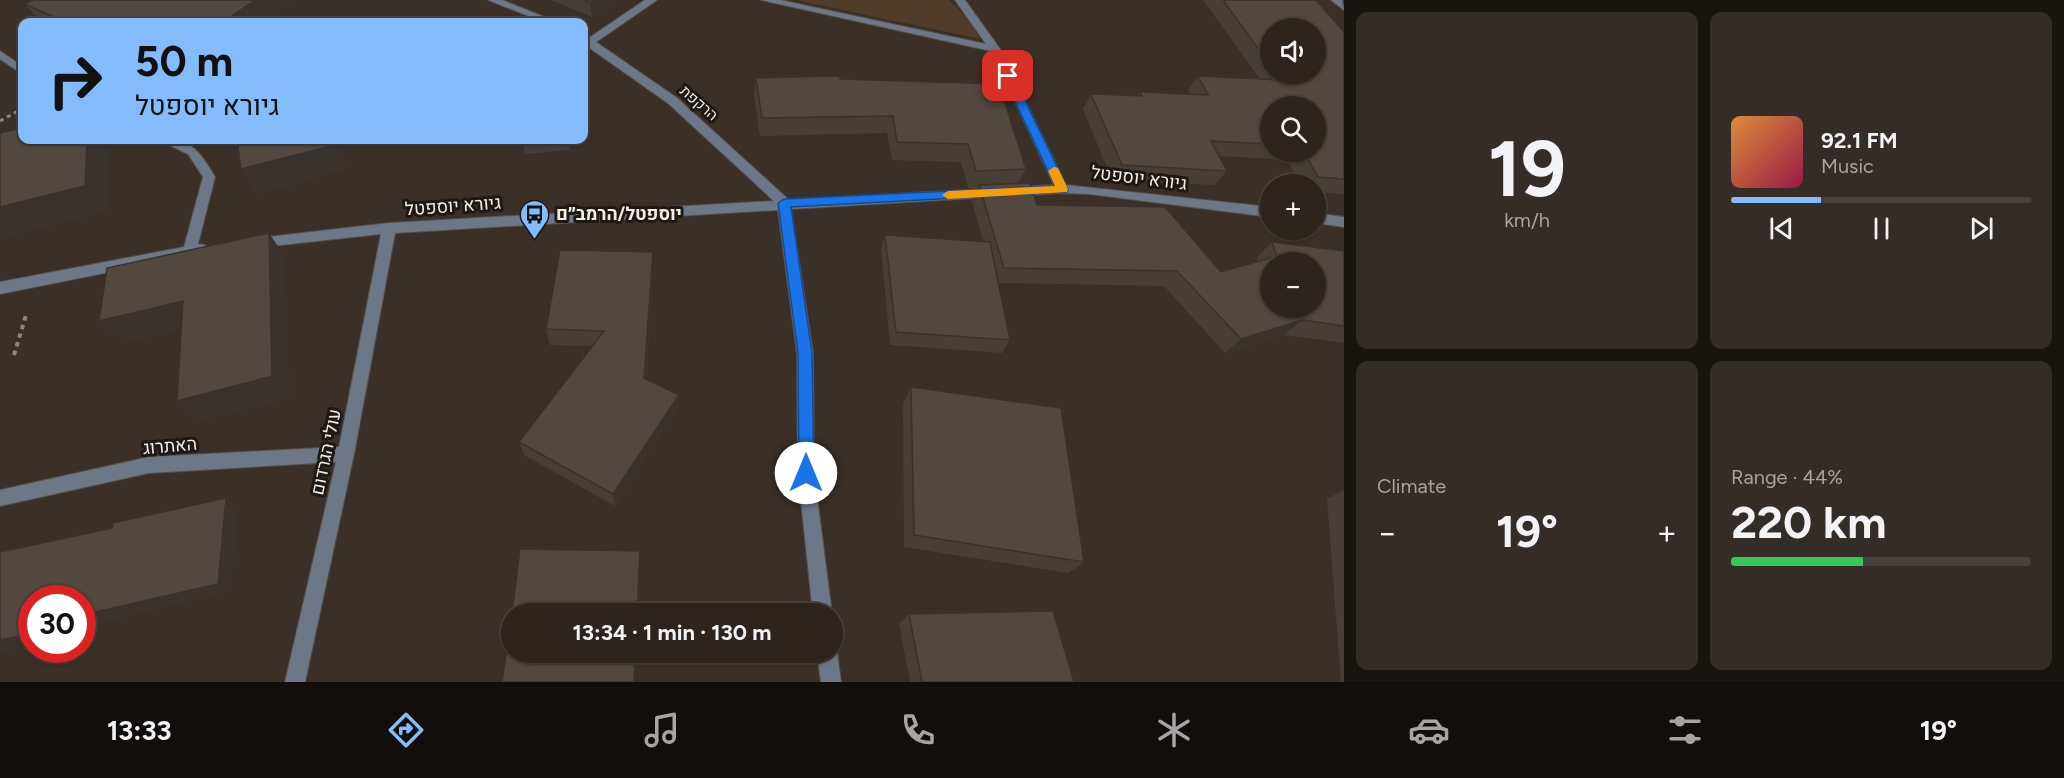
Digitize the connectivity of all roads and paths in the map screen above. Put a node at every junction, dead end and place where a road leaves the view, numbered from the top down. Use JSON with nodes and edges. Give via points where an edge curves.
{"nodes":[{"id":1,"x":493,"y":0,"type":"edge"},
{"id":2,"x":652,"y":0,"type":"edge"},
{"id":3,"x":766,"y":0,"type":"edge"},
{"id":4,"x":960,"y":0,"type":"edge"},
{"id":5,"x":1336,"y":0,"type":"edge"},
{"id":6,"x":1344,"y":7,"type":"edge"},
{"id":7,"x":541,"y":18,"type":"edge"},
{"id":8,"x":588,"y":40,"type":"edge"},
{"id":9,"x":588,"y":42,"type":"edge"},
{"id":10,"x":995,"y":49,"type":"junction"},
{"id":11,"x":0,"y":54,"type":"edge"},
{"id":12,"x":18,"y":68,"type":"edge"},
{"id":13,"x":18,"y":111,"type":"edge"},
{"id":14,"x":0,"y":121,"type":"edge"},
{"id":15,"x":174,"y":144,"type":"edge"},
{"id":16,"x":1062,"y":189,"type":"junction"},
{"id":17,"x":784,"y":203,"type":"junction"},
{"id":18,"x":1260,"y":211,"type":"edge"},
{"id":19,"x":1326,"y":219,"type":"edge"},
{"id":20,"x":1344,"y":222,"type":"edge"},
{"id":21,"x":389,"y":228,"type":"junction"},
{"id":22,"x":237,"y":245,"type":"edge"},
{"id":23,"x":213,"y":247,"type":"edge"},
{"id":24,"x":190,"y":250,"type":"junction"},
{"id":25,"x":36,"y":280,"type":"junction"},
{"id":26,"x":0,"y":288,"type":"edge"},
{"id":27,"x":14,"y":356,"type":"dead end"},
{"id":28,"x":346,"y":454,"type":"junction"},
{"id":29,"x":0,"y":498,"type":"edge"},
{"id":30,"x":822,"y":603,"type":"edge"},
{"id":31,"x":828,"y":663,"type":"edge"},
{"id":32,"x":295,"y":682,"type":"edge"},
{"id":33,"x":831,"y":682,"type":"edge"}],
"edges":[{"from":1,"to":7,"type":"street"},
{"from":2,"to":8,"type":"street"},
{"from":3,"to":10,"type":"street"},
{"from":4,"to":10,"type":"street"},
{"from":5,"to":6,"type":"street"},
{"from":9,"to":17,"type":"street","name":"הרקפת","via":[[673,100]]},
{"from":10,"to":16,"type":"street"},
{"from":11,"to":12,"type":"street"},
{"from":13,"to":14,"type":"path"},
{"from":15,"to":24,"type":"street","via":[[192,151],[209,177]]},
{"from":16,"to":17,"type":"street","name":"גיורא יוספטל"},
{"from":16,"to":18,"type":"street","name":"גיורא יוספטל"},
{"from":17,"to":21,"type":"street","name":"גיורא יוספטל"},
{"from":17,"to":30,"type":"street","via":[[805,353],[806,473]]},
{"from":19,"to":20,"type":"street"},
{"from":21,"to":22,"type":"street","name":"גיורא יוספטל"},
{"from":21,"to":28,"type":"street","name":"עולי הגרדום"},
{"from":23,"to":24,"type":"street"},
{"from":24,"to":25,"type":"street"},
{"from":25,"to":26,"type":"street"},
{"from":25,"to":27,"type":"path"},
{"from":28,"to":29,"type":"street","name":"האתרוג","via":[[149,465]]},
{"from":28,"to":32,"type":"street","name":"עולי הגרדום"},
{"from":31,"to":33,"type":"street"}]}
